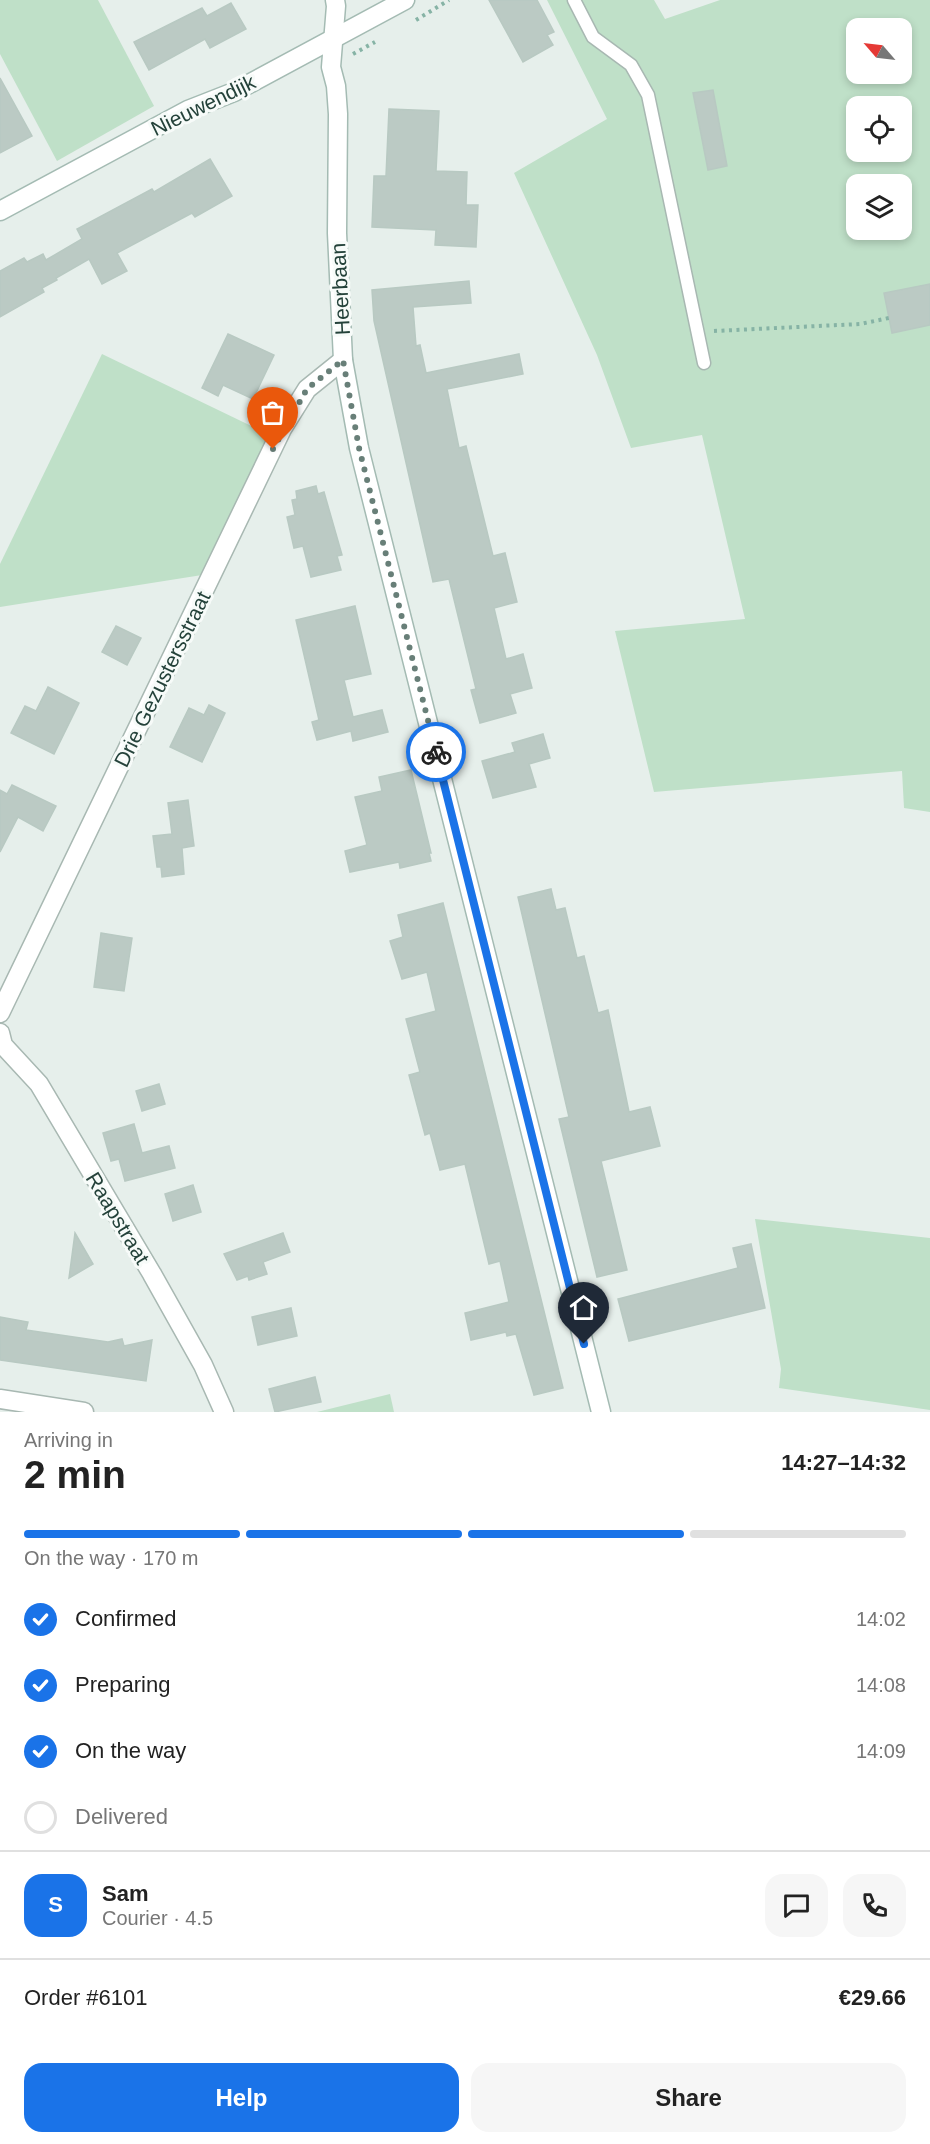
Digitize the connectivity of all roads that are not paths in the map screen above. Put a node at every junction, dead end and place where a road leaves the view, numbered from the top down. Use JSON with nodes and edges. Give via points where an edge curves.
{"nodes":[{"id":1,"x":335,"y":0,"type":"edge"},
{"id":2,"x":405,"y":0,"type":"edge"},
{"id":3,"x":574,"y":0,"type":"edge"},
{"id":4,"x":333,"y":39,"type":"junction"},
{"id":5,"x":0,"y":211,"type":"edge"},
{"id":6,"x":343,"y":360,"type":"junction"},
{"id":7,"x":704,"y":363,"type":"dead end"},
{"id":8,"x":0,"y":1013,"type":"edge"},
{"id":9,"x":0,"y":1033,"type":"edge"},
{"id":10,"x":0,"y":1399,"type":"edge"},
{"id":11,"x":84,"y":1412,"type":"edge"},
{"id":12,"x":224,"y":1412,"type":"edge"},
{"id":13,"x":601,"y":1412,"type":"edge"}],
"edges":[{"from":1,"to":4,"type":"street","name":"Heerbaan"},
{"from":2,"to":4,"type":"street","name":"Nieuwendijk"},
{"from":3,"to":7,"type":"lane","via":[[593,37],[631,64],[648,95]]},
{"from":4,"to":5,"type":"street","name":"Nieuwendijk","via":[[234,92],[188,110]]},
{"from":4,"to":6,"type":"street","name":"Heerbaan"},
{"from":6,"to":8,"type":"street","name":"Drie Gezustersstraat","via":[[307,389],[282,429]]},
{"from":6,"to":13,"type":"street","name":"Heerbaan","via":[[359,448]]},
{"from":9,"to":12,"type":"street","name":"Raapstraat","via":[[3,1046],[39,1084],[152,1274],[203,1365]]},
{"from":10,"to":11,"type":"street"}]}
